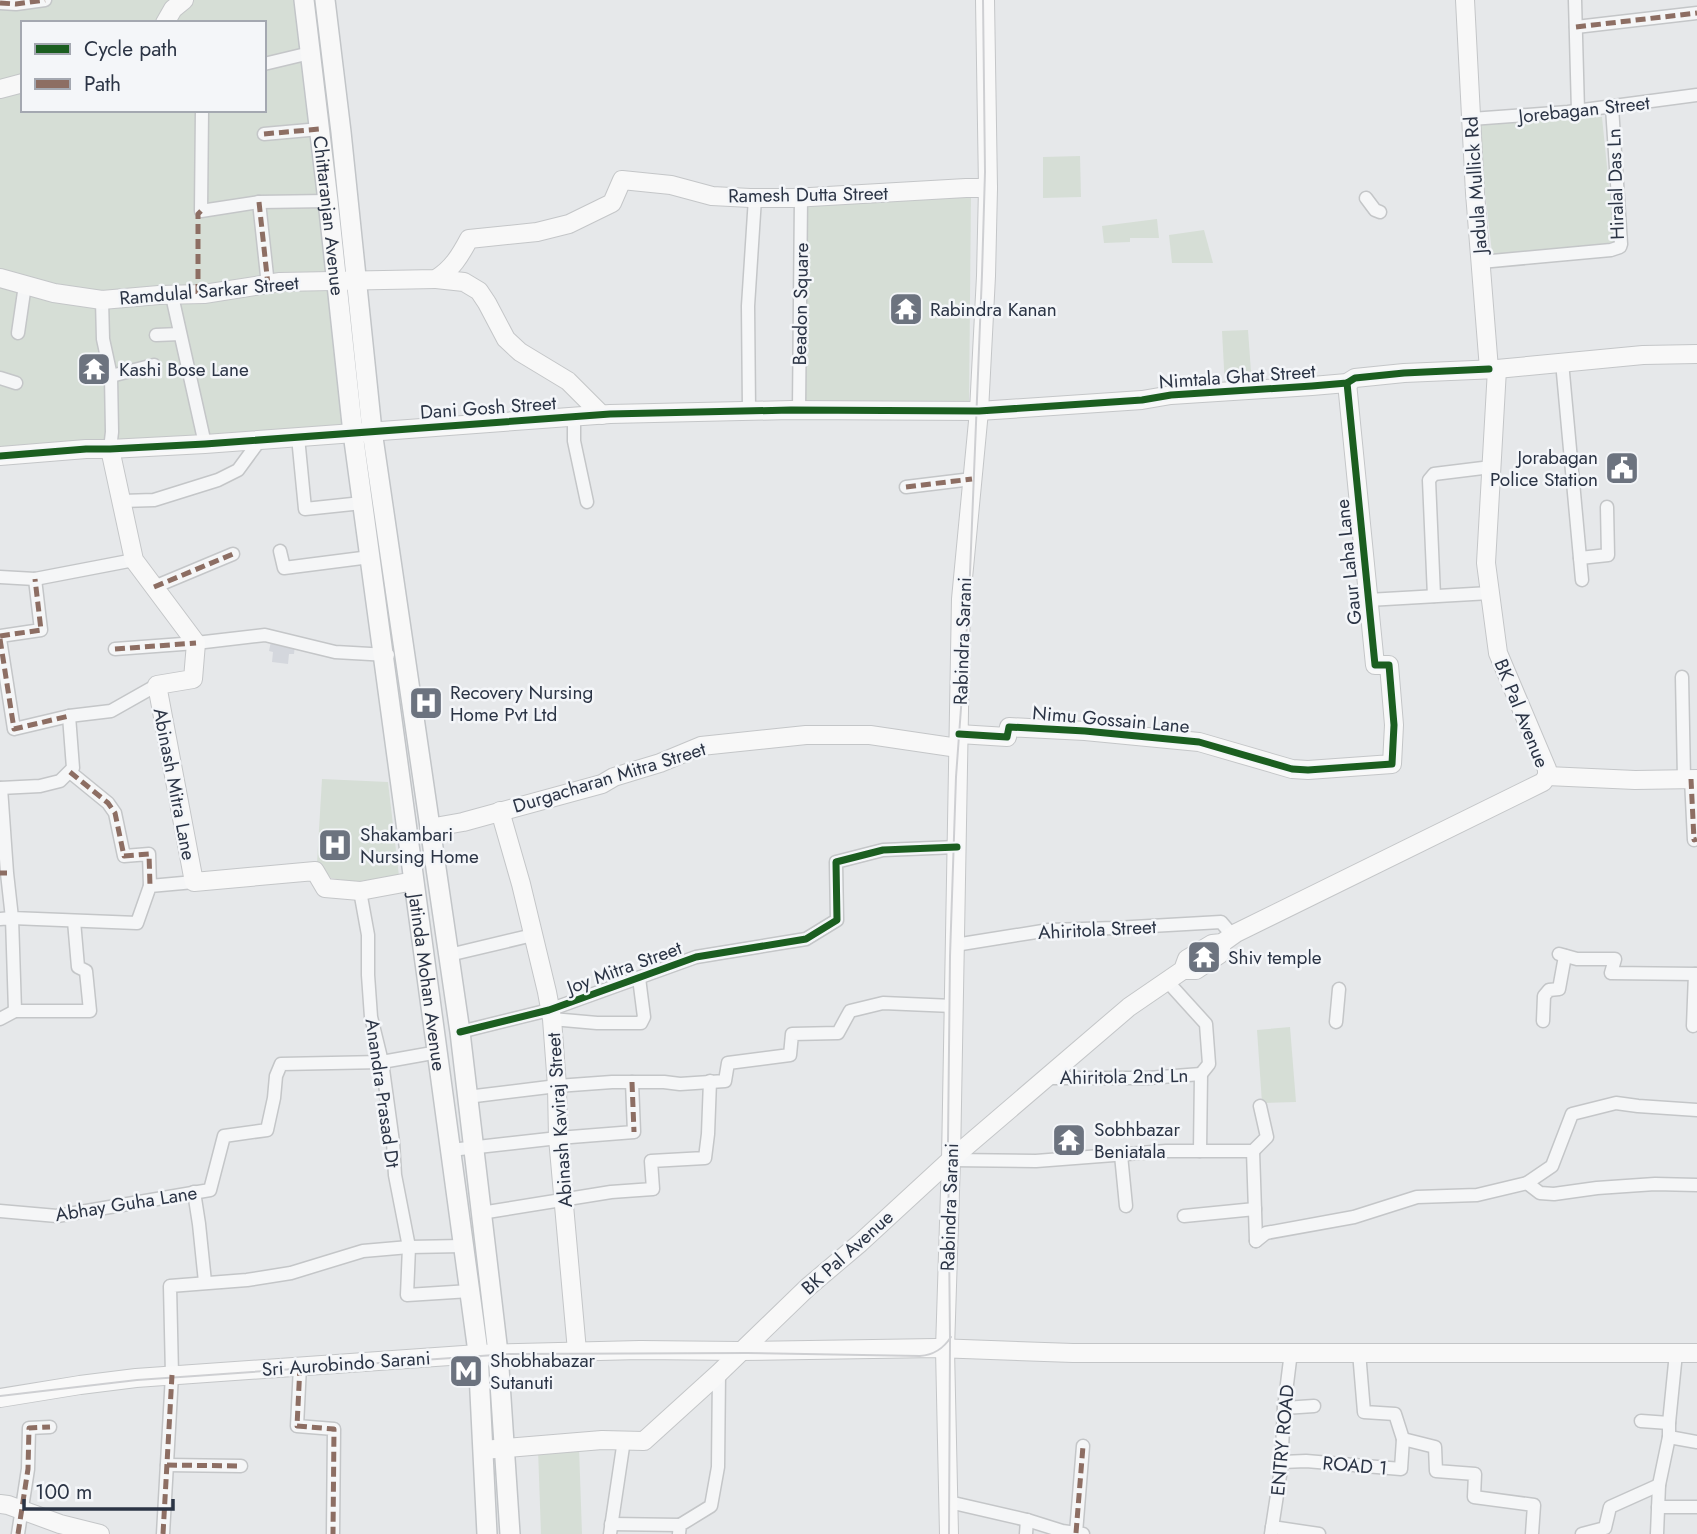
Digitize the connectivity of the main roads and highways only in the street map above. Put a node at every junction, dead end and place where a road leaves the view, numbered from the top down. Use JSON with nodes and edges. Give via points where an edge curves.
{"nodes":[{"id":1,"x":304,"y":0,"type":"edge"},
{"id":2,"x":325,"y":0,"type":"edge"},
{"id":3,"x":362,"y":432,"type":"junction"},
{"id":4,"x":487,"y":1534,"type":"edge"},
{"id":5,"x":510,"y":1534,"type":"edge"}],
"edges":[{"from":1,"to":3,"type":"main road","name":"Chittaranjan Avenue","via":[[336,281]]},
{"from":2,"to":3,"type":"main road","via":[[357,280]]},
{"from":3,"to":4,"type":"main road","name":"Jatinda Mohan Avenue","via":[[362,503],[478,1354]]},
{"from":3,"to":5,"type":"main road","via":[[404,656],[460,1032],[498,1353]]}]}
